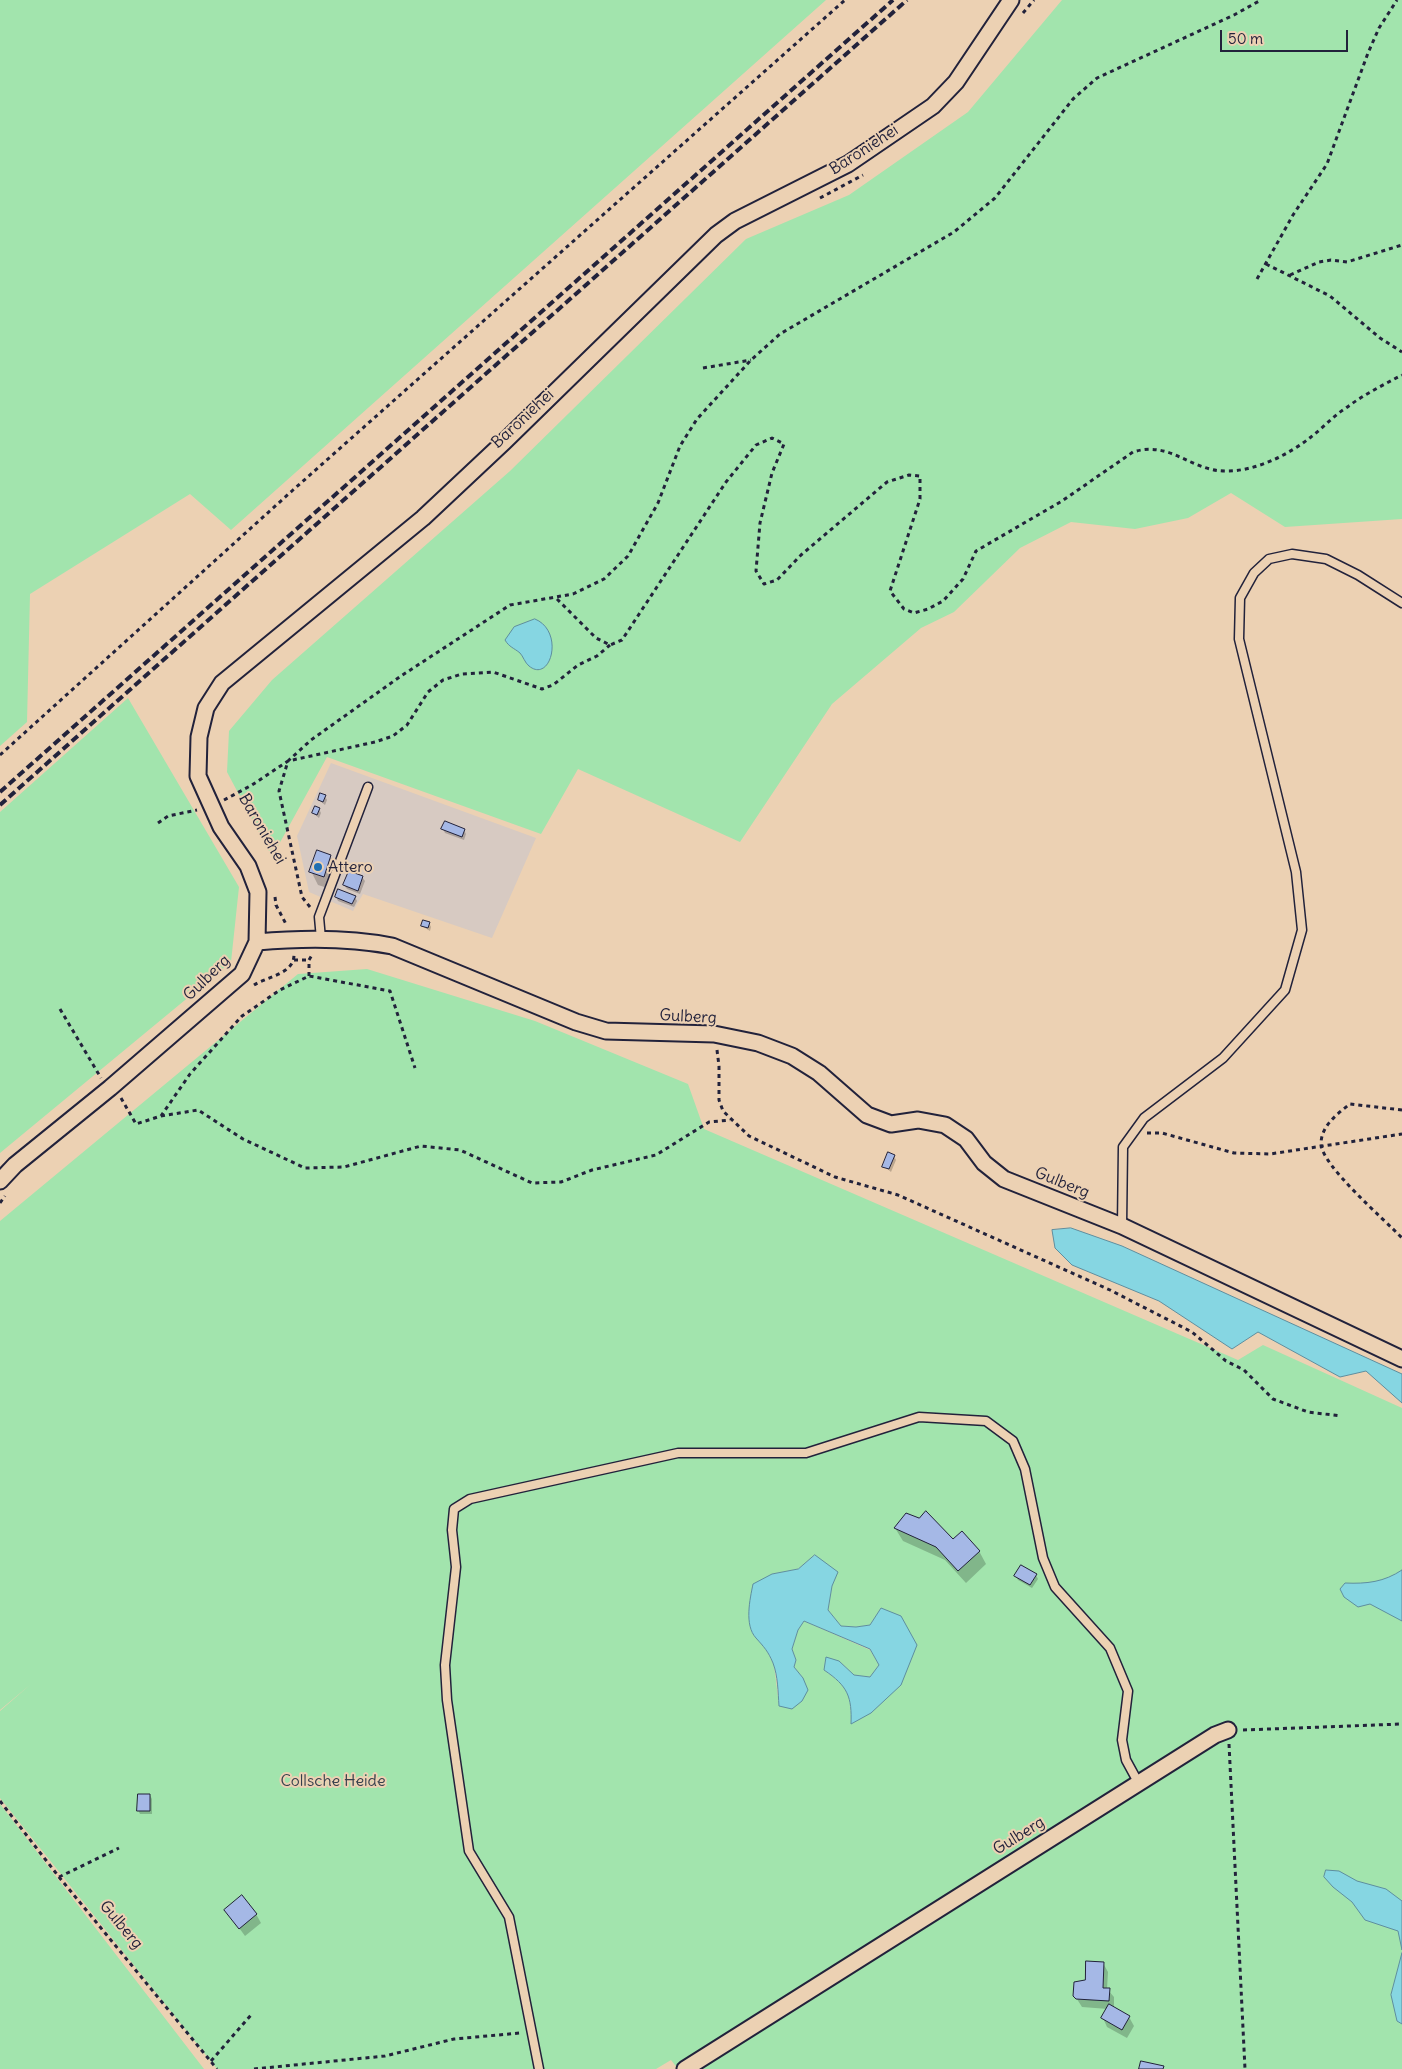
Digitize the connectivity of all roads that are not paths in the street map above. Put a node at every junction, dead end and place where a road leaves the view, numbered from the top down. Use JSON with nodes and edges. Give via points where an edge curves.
{"nodes":[{"id":1,"x":1011,"y":0,"type":"edge"},
{"id":2,"x":1402,"y":604,"type":"edge"},
{"id":3,"x":368,"y":787,"type":"dead end"},
{"id":4,"x":321,"y":940,"type":"junction"},
{"id":5,"x":257,"y":942,"type":"junction"},
{"id":6,"x":0,"y":1181,"type":"edge"},
{"id":7,"x":1122,"y":1226,"type":"junction"},
{"id":8,"x":1402,"y":1359,"type":"edge"},
{"id":9,"x":1228,"y":1730,"type":"road end"},
{"id":10,"x":1138,"y":1782,"type":"junction"},
{"id":11,"x":538,"y":2069,"type":"edge"},
{"id":12,"x":685,"y":2069,"type":"edge"}],
"edges":[{"from":1,"to":5,"type":"street","name":"Baroniehei","via":[[956,82],[933,106],[848,164],[735,221],[716,235],[423,518],[222,683],[206,708],[199,737],[198,776],[209,806],[248,866],[258,892]]},
{"from":2,"to":7,"type":"lane","via":[[1358,575],[1326,559],[1292,554],[1269,559],[1254,573],[1240,598],[1240,639],[1296,872],[1302,930],[1285,990],[1223,1058],[1144,1118],[1123,1147]]},
{"from":3,"to":4,"type":"lane","via":[[318,917]]},
{"from":4,"to":5,"type":"street","name":"Gulberg"},
{"from":4,"to":7,"type":"street","name":"Gulberg","via":[[368,941],[392,946],[576,1022],[606,1031],[714,1034],[792,1056],[819,1073],[867,1115],[891,1124],[918,1120],[945,1125],[966,1139],[984,1163],[1004,1179]]},
{"from":5,"to":6,"type":"street","name":"Gulberg","via":[[242,974],[110,1088],[15,1164]]},
{"from":7,"to":8,"type":"street","name":"Gulberg"},
{"from":9,"to":10,"type":"street","name":"Gulberg"},
{"from":10,"to":11,"type":"lane","via":[[1126,1760],[1122,1740],[1128,1691],[1110,1648],[1055,1587],[1043,1558],[1026,1468],[1013,1441],[986,1421],[919,1417],[806,1453],[678,1453],[470,1499],[454,1509],[452,1530],[456,1566],[445,1665],[447,1700],[469,1851],[509,1917]]},
{"from":10,"to":12,"type":"street","name":"Gulberg"}]}
